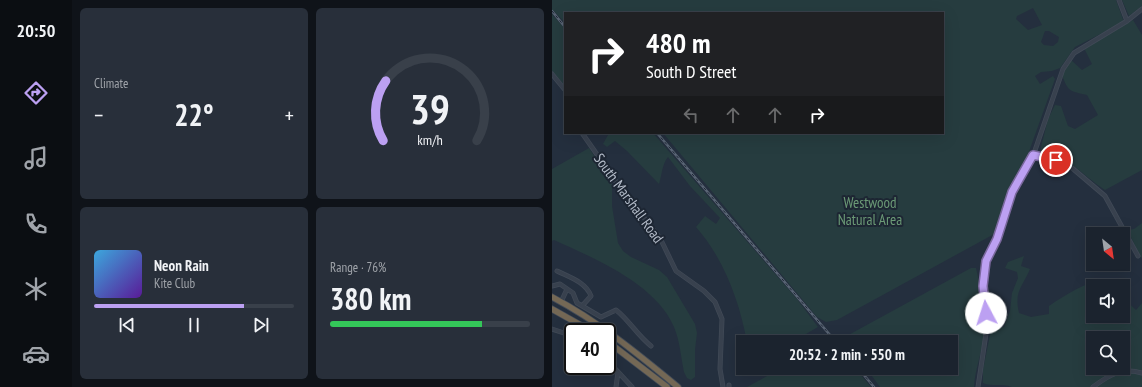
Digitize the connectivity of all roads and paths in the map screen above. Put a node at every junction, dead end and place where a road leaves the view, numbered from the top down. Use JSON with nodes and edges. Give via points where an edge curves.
{"nodes":[{"id":1,"x":1119,"y":0,"type":"edge"},
{"id":2,"x":1142,"y":9,"type":"edge"},
{"id":3,"x":1127,"y":21,"type":"junction"},
{"id":4,"x":552,"y":74,"type":"edge"},
{"id":5,"x":564,"y":89,"type":"edge"},
{"id":6,"x":583,"y":134,"type":"edge"},
{"id":7,"x":1033,"y":155,"type":"junction"},
{"id":8,"x":1138,"y":256,"type":"dead end"},
{"id":9,"x":557,"y":272,"type":"dead end"},
{"id":10,"x":552,"y":286,"type":"edge"},
{"id":11,"x":567,"y":288,"type":"junction"},
{"id":12,"x":552,"y":297,"type":"edge"},
{"id":13,"x":561,"y":302,"type":"junction"},
{"id":14,"x":582,"y":306,"type":"junction"},
{"id":15,"x":552,"y":309,"type":"edge"},
{"id":16,"x":576,"y":323,"type":"edge"},
{"id":17,"x":552,"y":329,"type":"edge"},
{"id":18,"x":564,"y":333,"type":"edge"},
{"id":19,"x":651,"y":346,"type":"dead end"},
{"id":20,"x":616,"y":348,"type":"edge"},
{"id":21,"x":618,"y":372,"type":"joint"},
{"id":22,"x":1142,"y":373,"type":"edge"},
{"id":23,"x":616,"y":387,"type":"edge"},
{"id":24,"x":632,"y":387,"type":"edge"},
{"id":25,"x":667,"y":387,"type":"edge"},
{"id":26,"x":678,"y":387,"type":"edge"},
{"id":27,"x":723,"y":387,"type":"edge"},
{"id":28,"x":978,"y":387,"type":"edge"},
{"id":29,"x":1094,"y":387,"type":"edge"}],
"edges":[{"from":1,"to":3,"type":"street"},
{"from":2,"to":3,"type":"street"},
{"from":3,"to":7,"type":"street","via":[[1074,53],[1063,69]]},
{"from":4,"to":5,"type":"street"},
{"from":6,"to":27,"type":"street","name":"South Marshall Road","via":[[660,238],[676,272],[704,291],[715,302],[722,319],[720,369]]},
{"from":7,"to":8,"type":"street","via":[[1065,162],[1105,196]]},
{"from":7,"to":28,"type":"street","via":[[1012,192],[997,239],[986,261],[983,286],[987,327]]},
{"from":9,"to":14,"type":"street","via":[[578,281],[589,292],[591,296]]},
{"from":10,"to":11,"type":"street","via":[[560,284]]},
{"from":11,"to":13,"type":"street"},
{"from":11,"to":14,"type":"street","via":[[573,293],[576,303]]},
{"from":12,"to":13,"type":"highway"},
{"from":13,"to":26,"type":"highway","via":[[609,332]]},
{"from":14,"to":19,"type":"street","via":[[602,317],[616,310]]},
{"from":15,"to":16,"type":"highway"},
{"from":17,"to":18,"type":"street"},
{"from":20,"to":25,"type":"highway"},
{"from":21,"to":23,"type":"street"},
{"from":21,"to":24,"type":"street"},
{"from":22,"to":29,"type":"street","via":[[1133,370],[1122,371]]}]}
